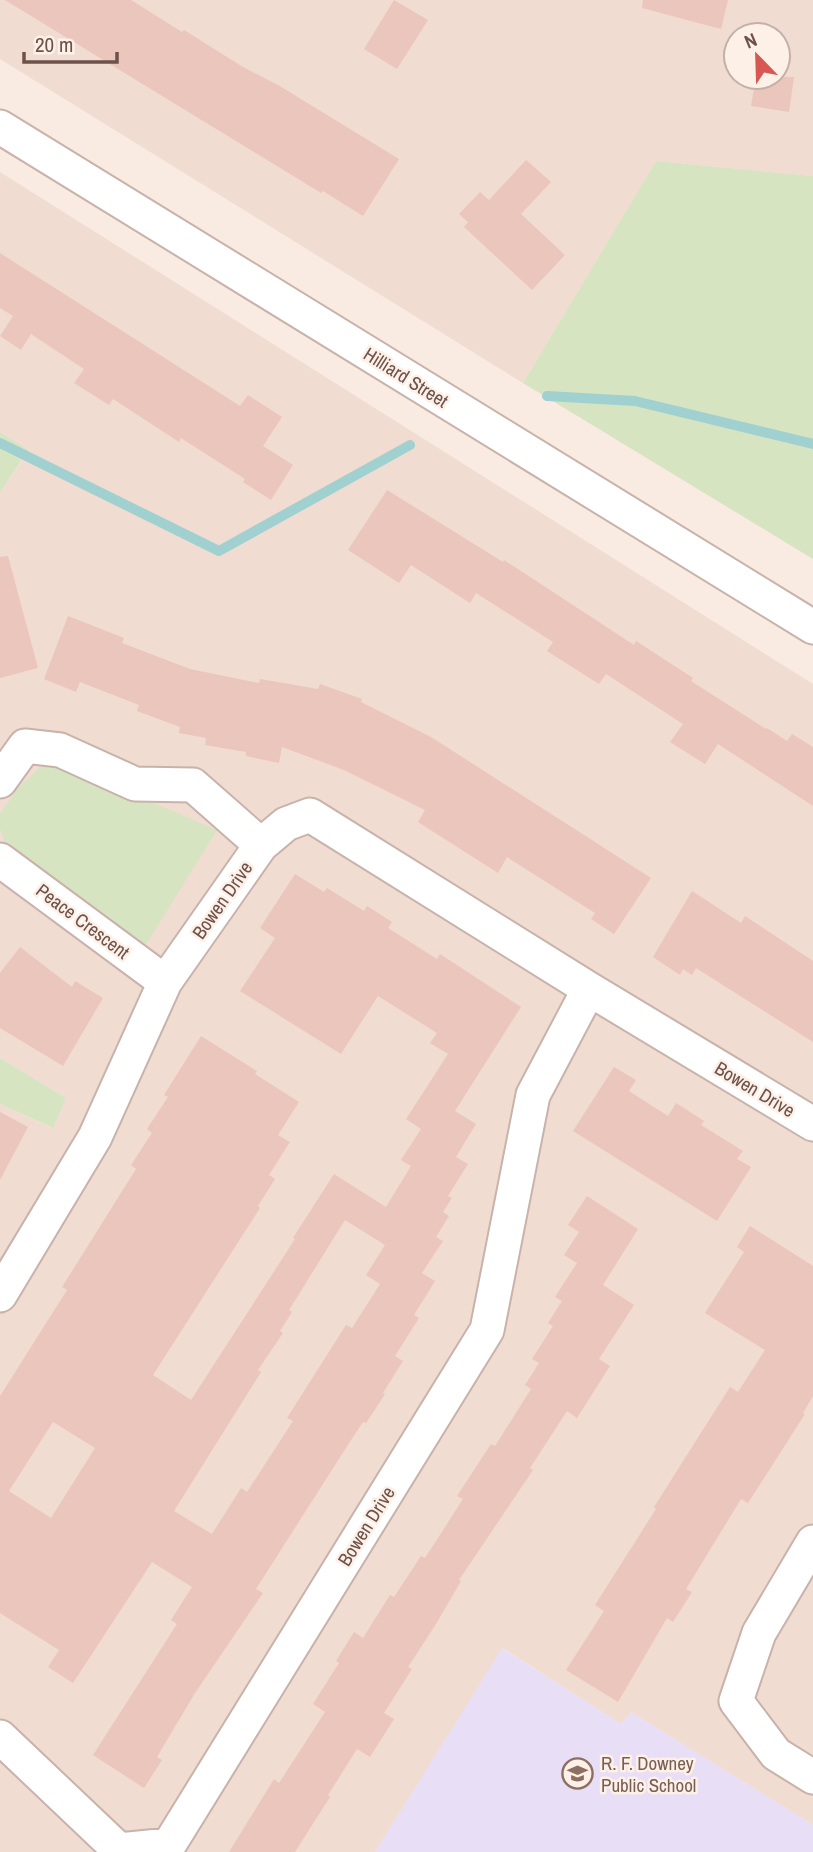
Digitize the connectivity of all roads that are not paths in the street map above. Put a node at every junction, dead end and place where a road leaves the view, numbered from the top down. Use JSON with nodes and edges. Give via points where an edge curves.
{"nodes":[{"id":1,"x":0,"y":127,"type":"edge"},
{"id":2,"x":813,"y":627,"type":"edge"},
{"id":3,"x":0,"y":781,"type":"edge"},
{"id":4,"x":261,"y":845,"type":"junction"},
{"id":5,"x":0,"y":860,"type":"edge"},
{"id":6,"x":165,"y":982,"type":"junction"},
{"id":7,"x":589,"y":989,"type":"junction"},
{"id":8,"x":813,"y":1124,"type":"edge"},
{"id":9,"x":0,"y":1295,"type":"edge"},
{"id":10,"x":813,"y":1542,"type":"edge"},
{"id":11,"x":0,"y":1737,"type":"edge"},
{"id":12,"x":813,"y":1777,"type":"edge"}],
"edges":[{"from":1,"to":2,"type":"street","name":"Hilliard Street"},
{"from":3,"to":4,"type":"street","via":[[25,746],[60,750],[135,783],[193,785]]},
{"from":4,"to":6,"type":"street","name":"Bowen Drive"},
{"from":4,"to":7,"type":"street","name":"Bowen Drive","via":[[286,824],[310,815]]},
{"from":5,"to":6,"type":"street","name":"Peace Crescent"},
{"from":6,"to":9,"type":"street","name":"Bowen Drive","via":[[95,1137]]},
{"from":7,"to":8,"type":"street","name":"Bowen Drive"},
{"from":7,"to":11,"type":"street","name":"Bowen Drive","via":[[533,1095],[487,1330],[169,1845],[119,1850]]},
{"from":10,"to":12,"type":"street","via":[[759,1633],[736,1701],[776,1754]]}]}
